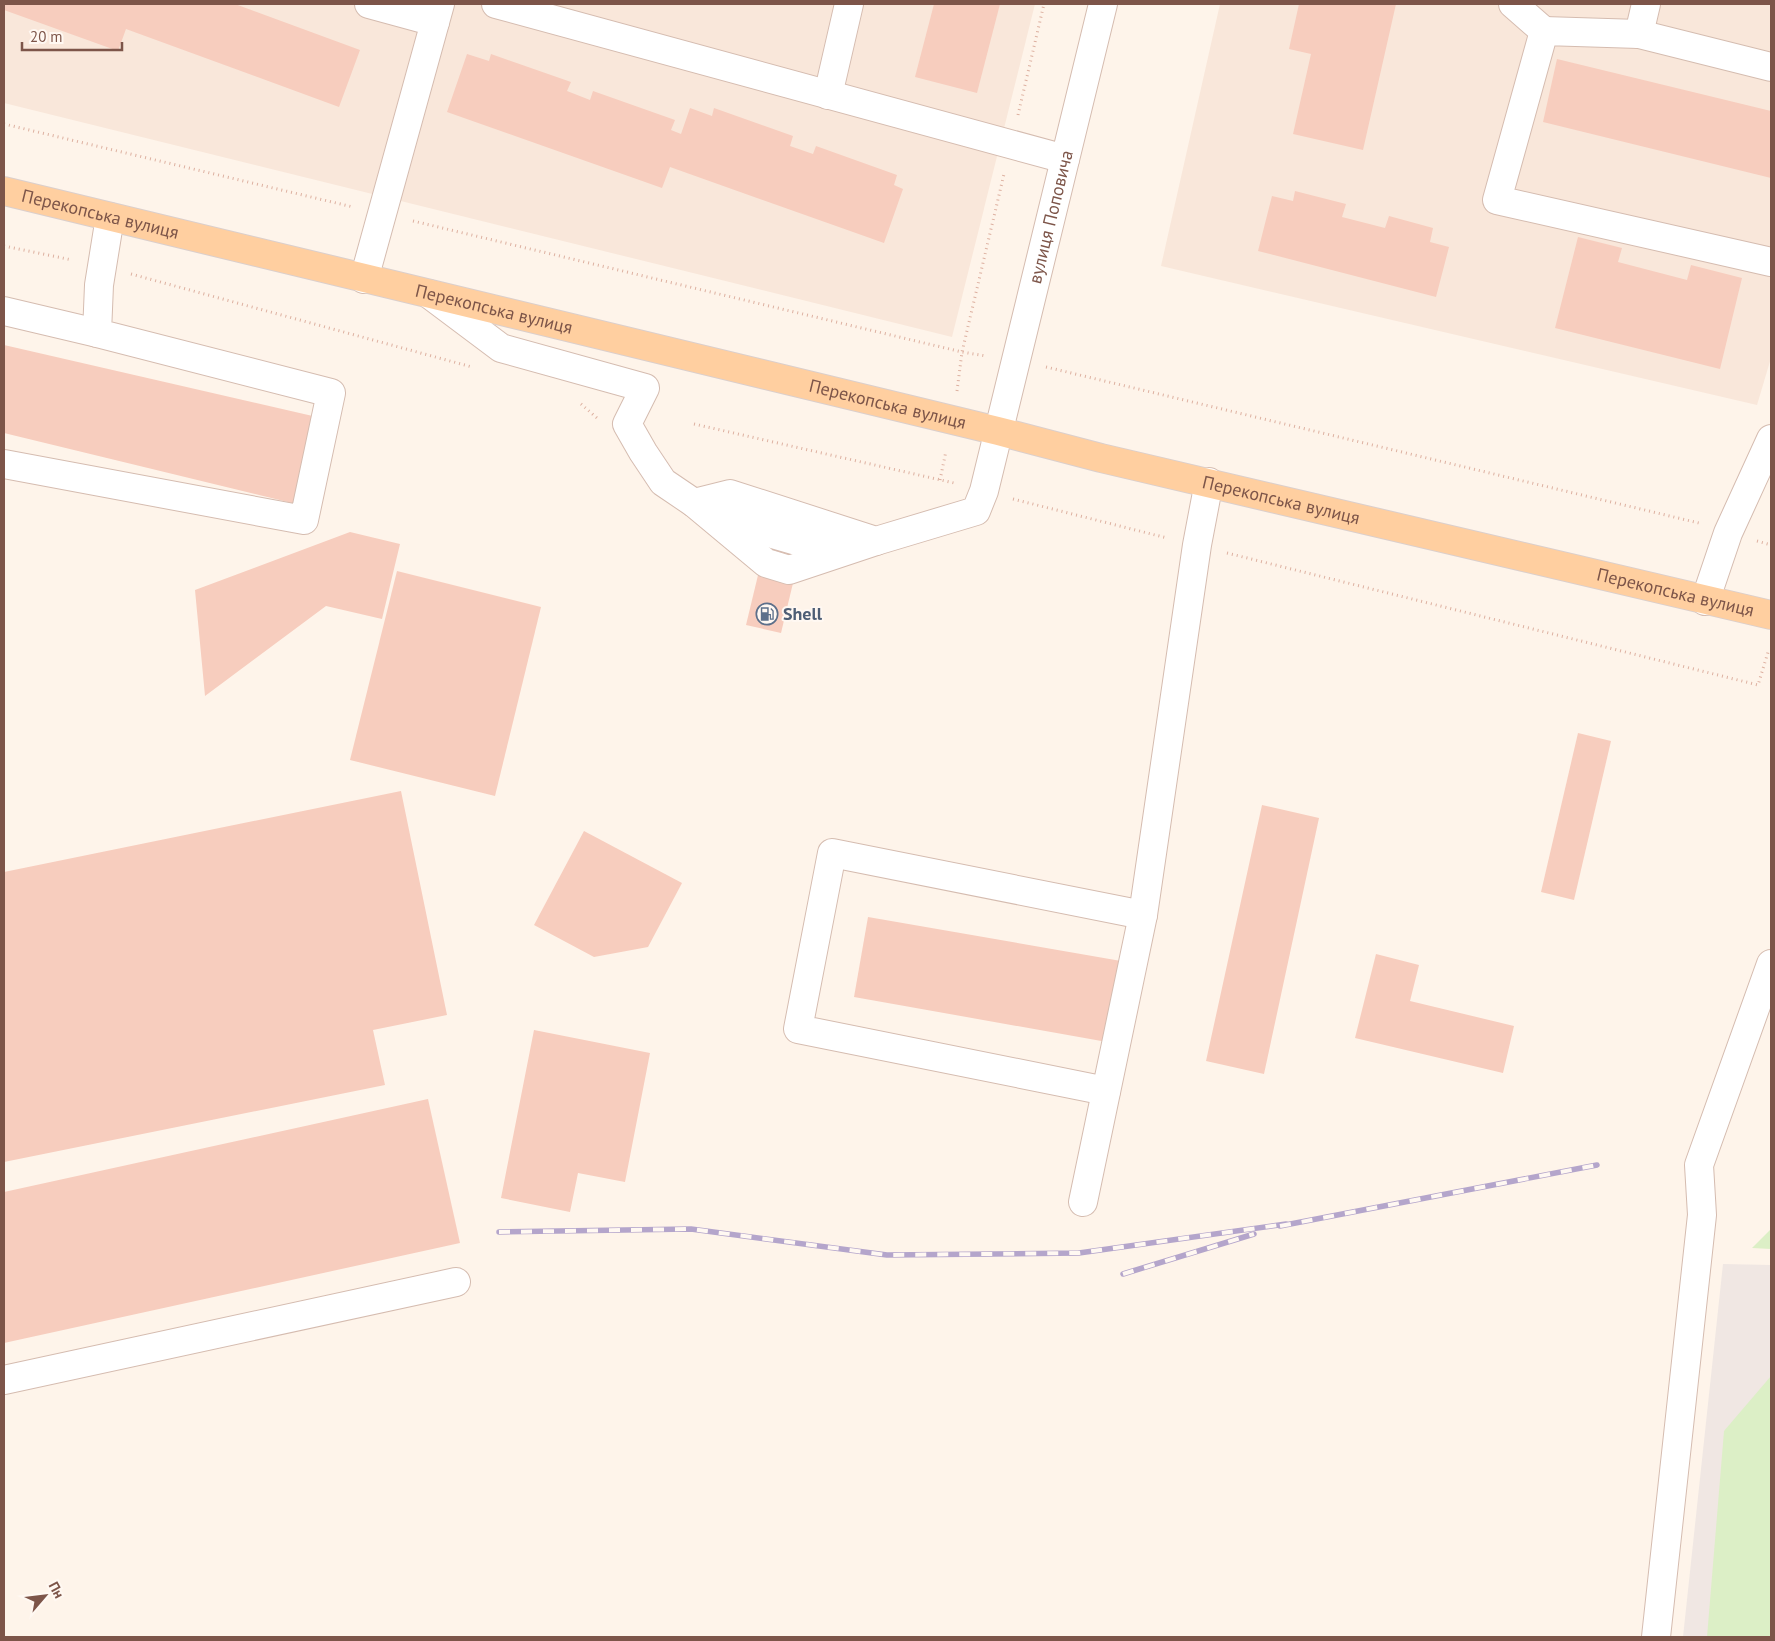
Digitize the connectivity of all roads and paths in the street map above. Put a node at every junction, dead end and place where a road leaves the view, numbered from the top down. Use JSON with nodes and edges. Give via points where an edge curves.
{"nodes":[{"id":1,"x":369,"y":4,"type":"edge"},
{"id":2,"x":496,"y":4,"type":"edge"},
{"id":3,"x":849,"y":4,"type":"edge"},
{"id":4,"x":1044,"y":4,"type":"edge"},
{"id":5,"x":1102,"y":4,"type":"edge"},
{"id":6,"x":1513,"y":4,"type":"edge"},
{"id":7,"x":1646,"y":4,"type":"edge"},
{"id":8,"x":438,"y":13,"type":"edge"},
{"id":9,"x":1544,"y":31,"type":"junction"},
{"id":10,"x":1639,"y":34,"type":"junction"},
{"id":11,"x":1771,"y":68,"type":"edge"},
{"id":12,"x":828,"y":95,"type":"junction"},
{"id":13,"x":4,"y":124,"type":"edge"},
{"id":14,"x":1011,"y":144,"type":"junction"},
{"id":15,"x":1065,"y":160,"type":"junction"},
{"id":16,"x":4,"y":191,"type":"edge"},
{"id":17,"x":382,"y":214,"type":"junction"},
{"id":18,"x":110,"y":217,"type":"junction"},
{"id":19,"x":4,"y":246,"type":"edge"},
{"id":20,"x":1771,"y":262,"type":"edge"},
{"id":21,"x":102,"y":267,"type":"junction"},
{"id":22,"x":364,"y":279,"type":"junction"},
{"id":23,"x":429,"y":294,"type":"junction"},
{"id":24,"x":4,"y":311,"type":"edge"},
{"id":25,"x":97,"y":333,"type":"junction"},
{"id":26,"x":962,"y":352,"type":"junction"},
{"id":27,"x":1016,"y":360,"type":"junction"},
{"id":28,"x":478,"y":369,"type":"dead end"},
{"id":29,"x":580,"y":403,"type":"dead end"},
{"id":30,"x":599,"y":420,"type":"dead end"},
{"id":31,"x":953,"y":420,"type":"junction"},
{"id":32,"x":694,"y":424,"type":"dead end"},
{"id":33,"x":998,"y":431,"type":"junction"},
{"id":34,"x":1771,"y":439,"type":"edge"},
{"id":35,"x":4,"y":464,"type":"edge"},
{"id":36,"x":1209,"y":482,"type":"junction"},
{"id":37,"x":984,"y":491,"type":"junction"},
{"id":38,"x":694,"y":503,"type":"junction"},
{"id":39,"x":1728,"y":533,"type":"junction"},
{"id":40,"x":876,"y":541,"type":"junction"},
{"id":41,"x":1198,"y":545,"type":"junction"},
{"id":42,"x":1771,"y":545,"type":"edge"},
{"id":43,"x":1705,"y":601,"type":"junction"},
{"id":44,"x":1771,"y":615,"type":"edge"},
{"id":45,"x":1770,"y":649,"type":"dead end"},
{"id":46,"x":1143,"y":915,"type":"junction"},
{"id":47,"x":1771,"y":964,"type":"edge"},
{"id":48,"x":1106,"y":1091,"type":"junction"},
{"id":49,"x":1083,"y":1202,"type":"dead end"},
{"id":50,"x":456,"y":1282,"type":"dead end"},
{"id":51,"x":4,"y":1380,"type":"edge"},
{"id":52,"x":1656,"y":1637,"type":"edge"}],
"edges":[{"from":1,"to":8,"type":"street"},
{"from":2,"to":12,"type":"street"},
{"from":3,"to":12,"type":"street"},
{"from":4,"to":14,"type":"path"},
{"from":5,"to":15,"type":"street","name":"вулиця Поповича"},
{"from":6,"to":9,"type":"street"},
{"from":7,"to":10,"type":"street"},
{"from":8,"to":17,"type":"street"},
{"from":9,"to":10,"type":"street"},
{"from":9,"to":20,"type":"street","via":[[1496,200]]},
{"from":10,"to":11,"type":"street"},
{"from":12,"to":14,"type":"street"},
{"from":13,"to":17,"type":"path"},
{"from":14,"to":15,"type":"street"},
{"from":14,"to":26,"type":"path"},
{"from":15,"to":27,"type":"street","name":"вулиця Поповича"},
{"from":16,"to":18,"type":"main road","name":"Перекопська вулиця"},
{"from":17,"to":22,"type":"street"},
{"from":17,"to":26,"type":"path"},
{"from":18,"to":21,"type":"street"},
{"from":18,"to":22,"type":"main road","name":"Перекопська вулиця"},
{"from":19,"to":21,"type":"path"},
{"from":21,"to":25,"type":"street"},
{"from":21,"to":28,"type":"path"},
{"from":22,"to":23,"type":"main road","name":"Перекопська вулиця"},
{"from":23,"to":31,"type":"main road","name":"Перекопська вулиця"},
{"from":23,"to":38,"type":"street","via":[[501,348],[645,388],[628,424],[663,482]]},
{"from":24,"to":25,"type":"street"},
{"from":25,"to":35,"type":"street","via":[[332,393],[304,520]]},
{"from":26,"to":27,"type":"path"},
{"from":26,"to":31,"type":"path"},
{"from":27,"to":33,"type":"street","name":"вулиця Поповича"},
{"from":27,"to":39,"type":"path","via":[[1698,523]]},
{"from":29,"to":30,"type":"path"},
{"from":31,"to":33,"type":"main road","name":"Перекопська вулиця"},
{"from":32,"to":37,"type":"path"},
{"from":33,"to":36,"type":"main road","name":"Перекопська вулиця"},
{"from":33,"to":37,"type":"street","name":"вулиця Поповича"},
{"from":34,"to":39,"type":"street"},
{"from":36,"to":41,"type":"street"},
{"from":36,"to":43,"type":"main road","name":"Перекопська вулиця"},
{"from":37,"to":40,"type":"street","name":"вулиця Поповича","via":[[976,511]]},
{"from":37,"to":41,"type":"path"},
{"from":38,"to":40,"type":"street","via":[[730,494]]},
{"from":38,"to":40,"type":"street","via":[[766,563],[789,570]]},
{"from":39,"to":42,"type":"path"},
{"from":39,"to":43,"type":"street"},
{"from":41,"to":45,"type":"path","via":[[1758,686]]},
{"from":41,"to":46,"type":"street"},
{"from":43,"to":44,"type":"main road","name":"Перекопська вулиця"},
{"from":46,"to":48,"type":"street"},
{"from":46,"to":48,"type":"street","via":[[832,853],[798,1029]]},
{"from":47,"to":52,"type":"street","via":[[1699,1165],[1702,1215]]},
{"from":48,"to":49,"type":"street"},
{"from":50,"to":51,"type":"street"}]}
